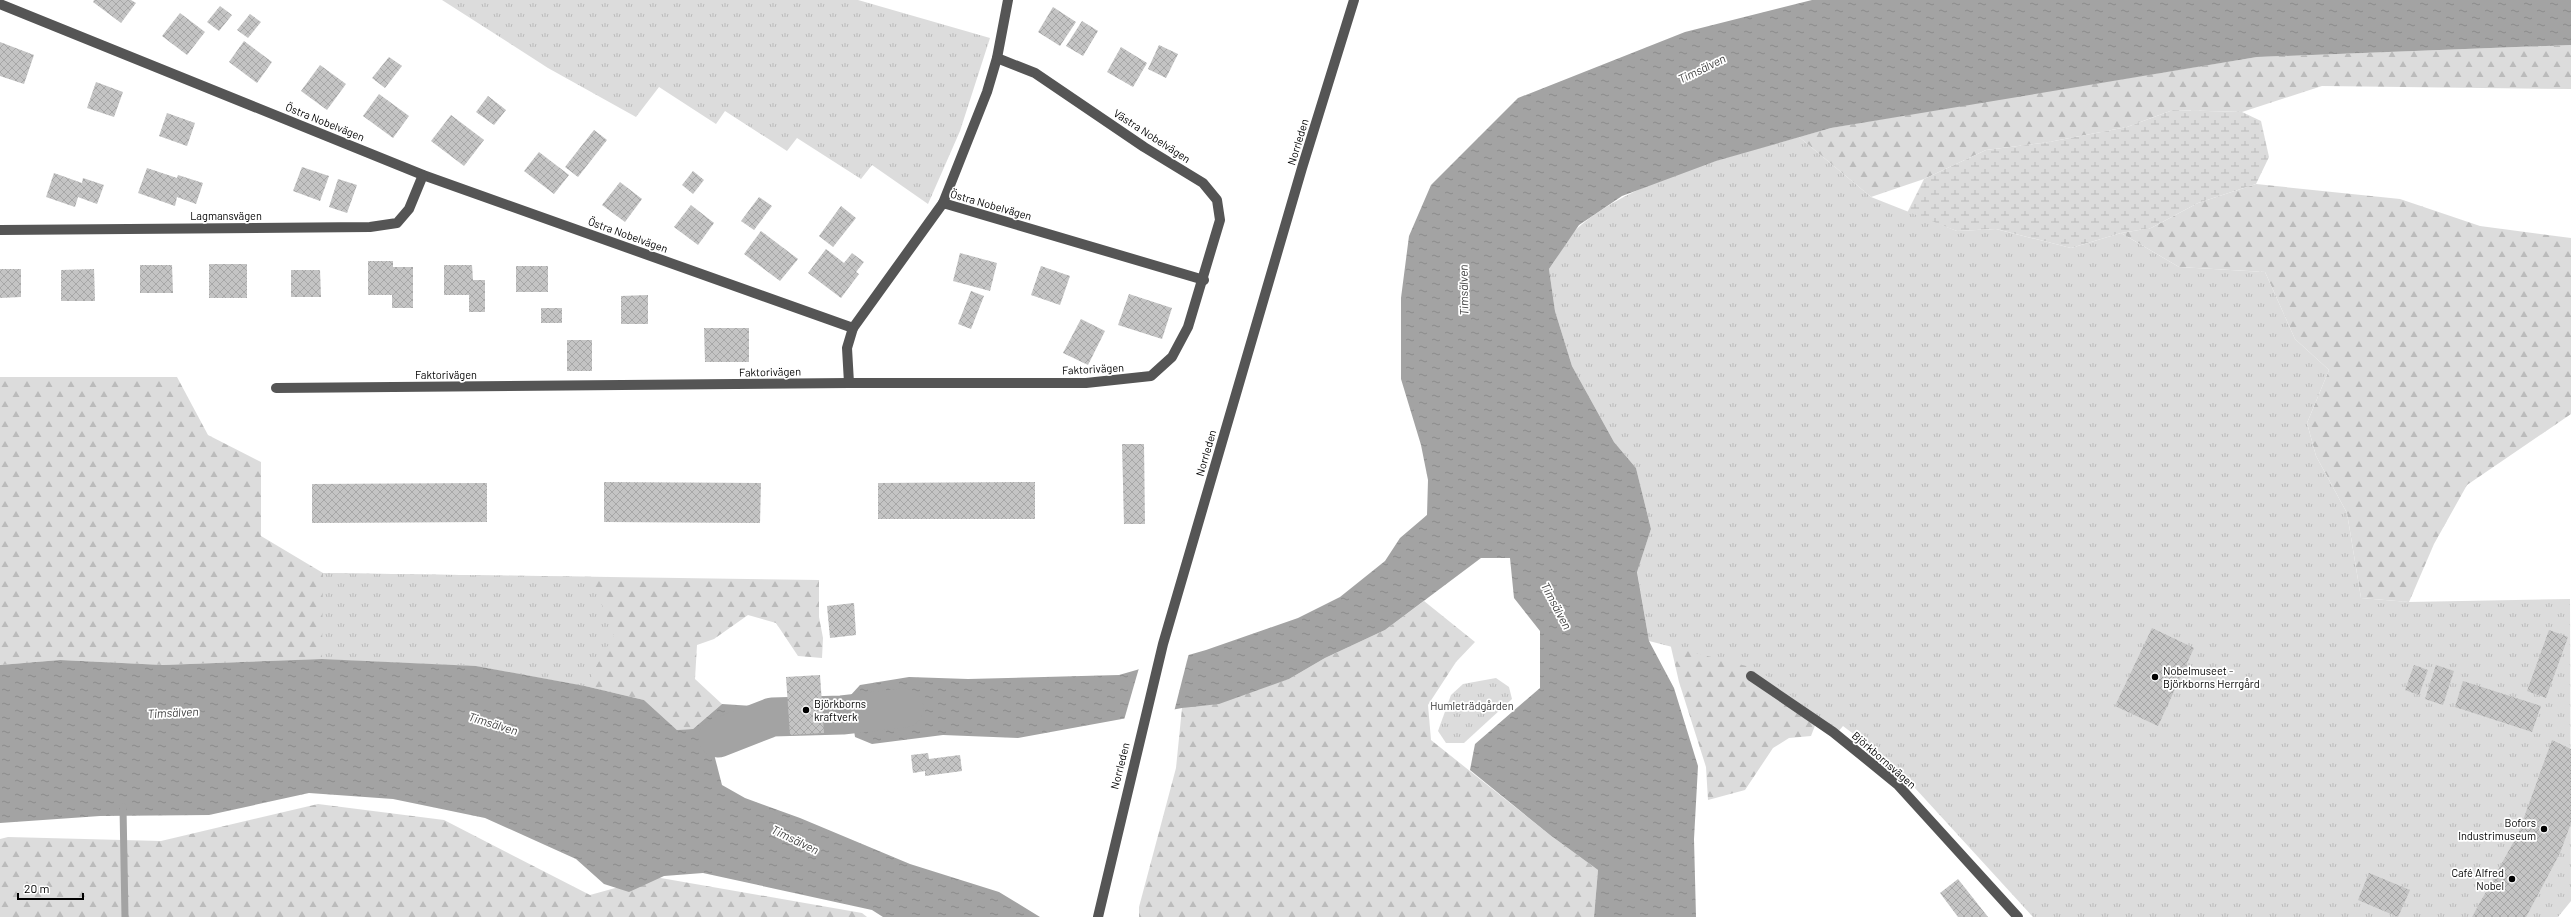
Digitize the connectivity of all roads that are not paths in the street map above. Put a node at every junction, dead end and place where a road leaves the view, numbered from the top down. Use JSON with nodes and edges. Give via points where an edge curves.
{"nodes":[{"id":1,"x":1008,"y":0,"type":"edge"},
{"id":2,"x":1354,"y":0,"type":"edge"},
{"id":3,"x":0,"y":4,"type":"edge"},
{"id":4,"x":997,"y":58,"type":"junction"},
{"id":5,"x":423,"y":175,"type":"junction"},
{"id":6,"x":943,"y":203,"type":"junction"},
{"id":7,"x":0,"y":230,"type":"edge"},
{"id":8,"x":1204,"y":280,"type":"junction"},
{"id":9,"x":852,"y":328,"type":"junction"},
{"id":10,"x":849,"y":383,"type":"junction"},
{"id":11,"x":276,"y":388,"type":"dead end"},
{"id":12,"x":1751,"y":676,"type":"dead end"},
{"id":13,"x":1099,"y":913,"type":"edge"},
{"id":14,"x":2018,"y":917,"type":"edge"}],
"edges":[{"from":1,"to":4,"type":"street"},
{"from":2,"to":13,"type":"street","name":"Norrleden","via":[[1302,168],[1163,644]]},
{"from":3,"to":5,"type":"street","name":"Östra Nobelvägen"},
{"from":4,"to":6,"type":"street","via":[[987,92]]},
{"from":4,"to":8,"type":"street","name":"Västra Nobelvägen","via":[[1035,73],[1144,147],[1203,183],[1217,200],[1220,220]]},
{"from":5,"to":7,"type":"street","name":"Lagmansvägen","via":[[409,209],[396,223],[370,227]]},
{"from":5,"to":9,"type":"street","name":"Östra Nobelvägen"},
{"from":6,"to":8,"type":"street","name":"Östra Nobelvägen"},
{"from":6,"to":9,"type":"street","name":"Östra Nobelvägen"},
{"from":8,"to":10,"type":"street","name":"Faktorivägen","via":[[1182,339],[1172,357],[1151,376],[1086,383]]},
{"from":9,"to":10,"type":"street","via":[[847,348]]},
{"from":10,"to":11,"type":"street","name":"Faktorivägen"},
{"from":12,"to":14,"type":"street","name":"Björkbornsvägen","via":[[1832,732],[1897,784]]}]}
